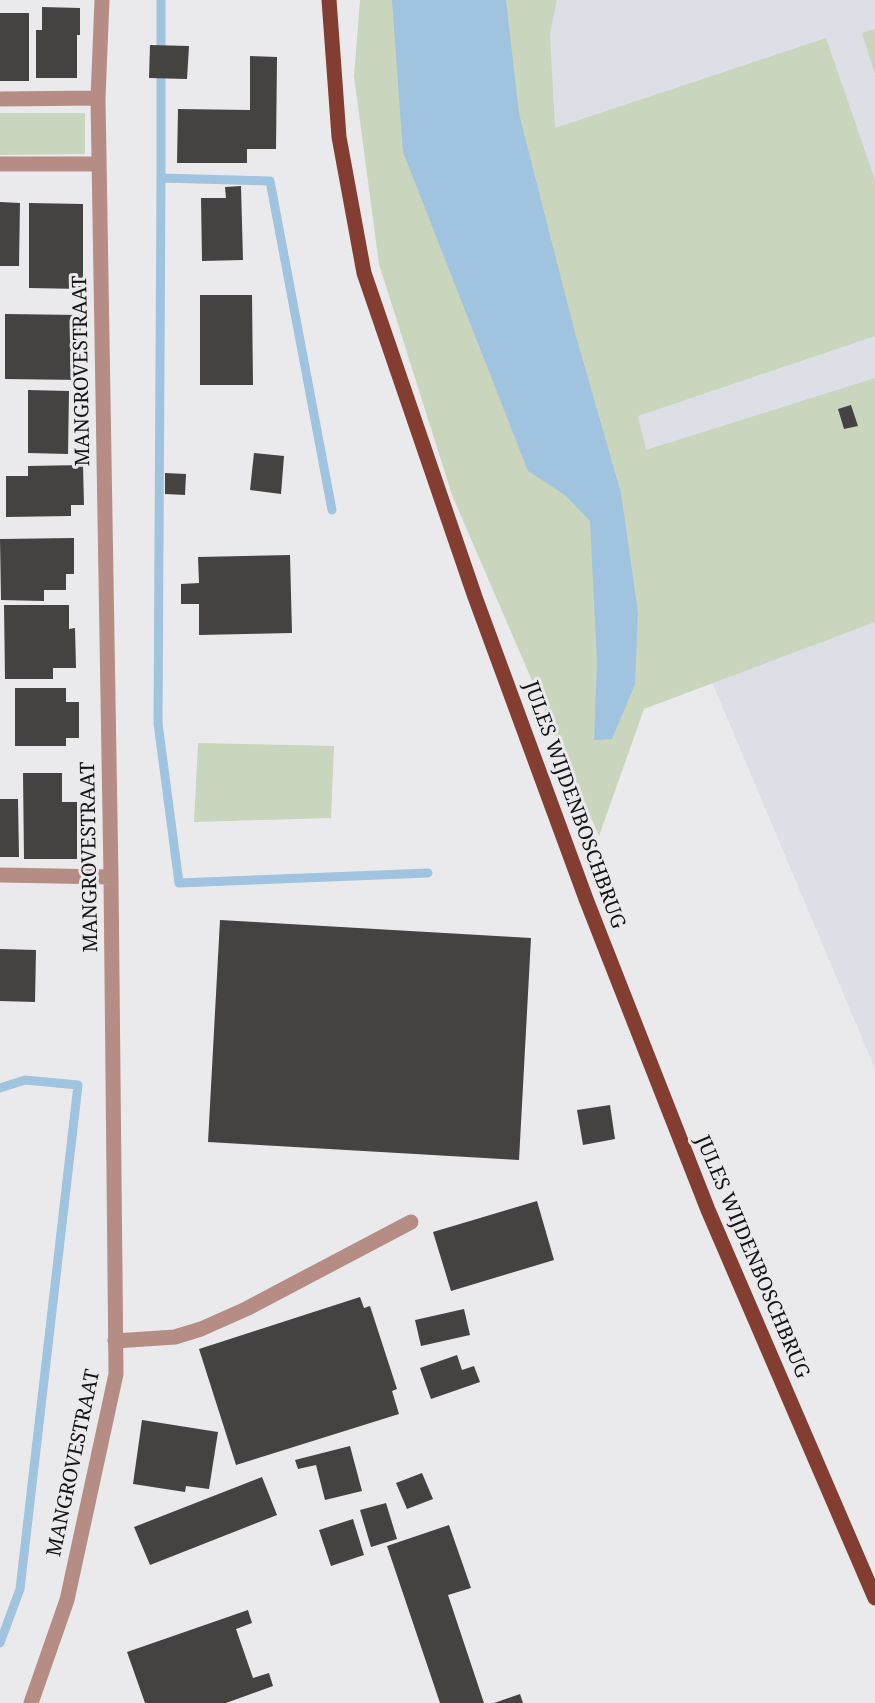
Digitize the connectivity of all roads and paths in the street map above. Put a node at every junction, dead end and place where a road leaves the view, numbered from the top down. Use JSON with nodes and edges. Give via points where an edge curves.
{"nodes":[{"id":1,"x":102,"y":0,"type":"edge"},
{"id":2,"x":329,"y":0,"type":"edge"},
{"id":3,"x":98,"y":98,"type":"junction"},
{"id":4,"x":0,"y":99,"type":"edge"},
{"id":5,"x":0,"y":164,"type":"edge"},
{"id":6,"x":99,"y":164,"type":"junction"},
{"id":7,"x":0,"y":876,"type":"edge"},
{"id":8,"x":111,"y":878,"type":"junction"},
{"id":9,"x":411,"y":1222,"type":"dead end"},
{"id":10,"x":115,"y":1341,"type":"junction"},
{"id":11,"x":875,"y":1598,"type":"edge"},
{"id":12,"x":31,"y":1703,"type":"edge"}],
"edges":[{"from":1,"to":3,"type":"street","name":"MANGROVESTRAAT"},
{"from":2,"to":11,"type":"main road","name":"JULES WIJDENBOSCHBRUG","via":[[339,136],[364,273],[475,597],[586,899],[708,1210]]},
{"from":3,"to":4,"type":"street"},
{"from":3,"to":6,"type":"street","name":"MANGROVESTRAAT"},
{"from":5,"to":6,"type":"street"},
{"from":6,"to":8,"type":"street","name":"MANGROVESTRAAT"},
{"from":7,"to":8,"type":"street"},
{"from":8,"to":10,"type":"street","name":"MANGROVESTRAAT"},
{"from":9,"to":10,"type":"street","via":[[201,1329],[176,1337]]},
{"from":10,"to":12,"type":"street","name":"MANGROVESTRAAT","via":[[116,1374],[67,1599]]}]}
